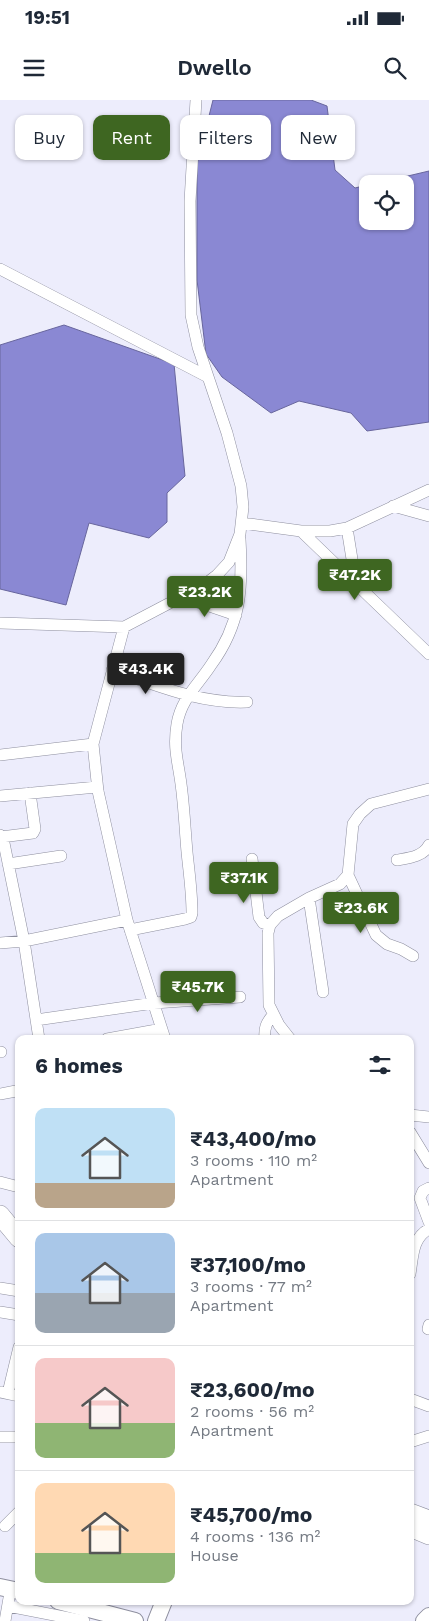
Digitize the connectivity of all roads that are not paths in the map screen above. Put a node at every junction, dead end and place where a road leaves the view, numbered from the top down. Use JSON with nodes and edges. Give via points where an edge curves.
{"nodes":[{"id":1,"x":196,"y":100,"type":"edge"},
{"id":2,"x":0,"y":269,"type":"edge"},
{"id":3,"x":208,"y":377,"type":"junction"},
{"id":4,"x":429,"y":490,"type":"edge"},
{"id":5,"x":392,"y":506,"type":"junction"},
{"id":6,"x":429,"y":516,"type":"edge"},
{"id":7,"x":347,"y":528,"type":"junction"},
{"id":8,"x":241,"y":529,"type":"junction"},
{"id":9,"x":301,"y":530,"type":"junction"},
{"id":10,"x":356,"y":584,"type":"junction"},
{"id":11,"x":183,"y":597,"type":"junction"},
{"id":12,"x":236,"y":615,"type":"junction"},
{"id":13,"x":0,"y":623,"type":"edge"},
{"id":14,"x":124,"y":627,"type":"junction"},
{"id":15,"x":429,"y":654,"type":"edge"},
{"id":16,"x":112,"y":670,"type":"junction"},
{"id":17,"x":188,"y":696,"type":"junction"},
{"id":18,"x":246,"y":702,"type":"dead end"},
{"id":19,"x":93,"y":744,"type":"junction"},
{"id":20,"x":0,"y":755,"type":"edge"},
{"id":21,"x":97,"y":786,"type":"junction"},
{"id":22,"x":429,"y":788,"type":"edge"},
{"id":23,"x":30,"y":793,"type":"junction"},
{"id":24,"x":0,"y":796,"type":"edge"},
{"id":25,"x":1,"y":836,"type":"edge"},
{"id":26,"x":429,"y":845,"type":"edge"},
{"id":27,"x":61,"y":856,"type":"dead end"},
{"id":28,"x":252,"y":859,"type":"dead end"},
{"id":29,"x":396,"y":860,"type":"dead end"},
{"id":30,"x":8,"y":864,"type":"junction"},
{"id":31,"x":348,"y":876,"type":"junction"},
{"id":32,"x":309,"y":898,"type":"junction"},
{"id":33,"x":129,"y":925,"type":"junction"},
{"id":34,"x":270,"y":925,"type":"junction"},
{"id":35,"x":24,"y":941,"type":"junction"},
{"id":36,"x":0,"y":943,"type":"edge"},
{"id":37,"x":413,"y":956,"type":"dead end"},
{"id":38,"x":323,"y":992,"type":"dead end"},
{"id":39,"x":240,"y":997,"type":"dead end"},
{"id":40,"x":154,"y":1003,"type":"junction"},
{"id":41,"x":273,"y":1015,"type":"junction"},
{"id":42,"x":36,"y":1020,"type":"junction"},
{"id":43,"x":163,"y":1034,"type":"edge"},
{"id":44,"x":38,"y":1035,"type":"edge"},
{"id":45,"x":265,"y":1035,"type":"edge"},
{"id":46,"x":287,"y":1035,"type":"edge"},
{"id":47,"x":15,"y":1091,"type":"edge"},
{"id":48,"x":0,"y":1094,"type":"edge"},
{"id":49,"x":414,"y":1115,"type":"edge"},
{"id":50,"x":429,"y":1116,"type":"edge"},
{"id":51,"x":415,"y":1149,"type":"edge"},
{"id":52,"x":429,"y":1164,"type":"edge"},
{"id":53,"x":0,"y":1182,"type":"edge"},
{"id":54,"x":15,"y":1186,"type":"edge"},
{"id":55,"x":429,"y":1188,"type":"edge"},
{"id":56,"x":0,"y":1200,"type":"edge"},
{"id":57,"x":0,"y":1215,"type":"edge"},
{"id":58,"x":15,"y":1217,"type":"edge"},
{"id":59,"x":429,"y":1222,"type":"edge"},
{"id":60,"x":429,"y":1229,"type":"edge"},
{"id":61,"x":15,"y":1233,"type":"edge"},
{"id":62,"x":414,"y":1252,"type":"edge"},
{"id":63,"x":0,"y":1288,"type":"edge"},
{"id":64,"x":15,"y":1290,"type":"edge"},
{"id":65,"x":0,"y":1312,"type":"edge"},
{"id":66,"x":15,"y":1314,"type":"edge"},
{"id":67,"x":15,"y":1368,"type":"edge"},
{"id":68,"x":9,"y":1394,"type":"edge"},
{"id":69,"x":414,"y":1400,"type":"edge"},
{"id":70,"x":429,"y":1406,"type":"edge"},
{"id":71,"x":429,"y":1436,"type":"edge"},
{"id":72,"x":0,"y":1437,"type":"edge"},
{"id":73,"x":15,"y":1437,"type":"edge"},
{"id":74,"x":414,"y":1441,"type":"edge"},
{"id":75,"x":414,"y":1514,"type":"edge"},
{"id":76,"x":15,"y":1515,"type":"edge"},
{"id":77,"x":429,"y":1520,"type":"edge"},
{"id":78,"x":15,"y":1525,"type":"edge"},
{"id":79,"x":2,"y":1526,"type":"edge"},
{"id":80,"x":414,"y":1529,"type":"edge"},
{"id":81,"x":429,"y":1535,"type":"edge"},
{"id":82,"x":13,"y":1590,"type":"edge"},
{"id":83,"x":73,"y":1605,"type":"edge"},
{"id":84,"x":162,"y":1605,"type":"edge"},
{"id":85,"x":8,"y":1606,"type":"junction"},
{"id":86,"x":36,"y":1616,"type":"edge"},
{"id":87,"x":429,"y":1616,"type":"edge"},
{"id":88,"x":6,"y":1621,"type":"edge"},
{"id":89,"x":84,"y":1621,"type":"edge"},
{"id":90,"x":135,"y":1621,"type":"edge"},
{"id":91,"x":156,"y":1621,"type":"edge"},
{"id":92,"x":424,"y":1621,"type":"edge"}],
"edges":[{"from":1,"to":3,"type":"street","via":[[190,201],[191,315]]},
{"from":2,"to":3,"type":"street"},
{"from":3,"to":8,"type":"street","via":[[240,486],[243,507]]},
{"from":4,"to":5,"type":"street"},
{"from":5,"to":6,"type":"street"},
{"from":5,"to":7,"type":"street"},
{"from":7,"to":9,"type":"street"},
{"from":7,"to":10,"type":"street"},
{"from":8,"to":9,"type":"street"},
{"from":8,"to":11,"type":"street","via":[[230,562],[204,585]]},
{"from":8,"to":12,"type":"street","via":[[242,580]]},
{"from":9,"to":10,"type":"street"},
{"from":10,"to":15,"type":"street"},
{"from":11,"to":12,"type":"street"},
{"from":11,"to":14,"type":"street"},
{"from":12,"to":17,"type":"street","via":[[223,647]]},
{"from":13,"to":14,"type":"street"},
{"from":14,"to":16,"type":"street"},
{"from":16,"to":17,"type":"street"},
{"from":16,"to":19,"type":"street"},
{"from":17,"to":18,"type":"street","via":[[229,703]]},
{"from":17,"to":33,"type":"street","via":[[177,723],[174,748],[181,782],[192,913],[186,919]]},
{"from":19,"to":20,"type":"street"},
{"from":19,"to":21,"type":"street"},
{"from":21,"to":23,"type":"street"},
{"from":21,"to":33,"type":"street"},
{"from":22,"to":31,"type":"street","via":[[372,804],[360,814],[352,824]]},
{"from":23,"to":24,"type":"street"},
{"from":23,"to":25,"type":"street","via":[[33,833]]},
{"from":25,"to":30,"type":"street"},
{"from":26,"to":29,"type":"street","via":[[416,856]]},
{"from":27,"to":30,"type":"street"},
{"from":28,"to":34,"type":"street","via":[[259,917]]},
{"from":30,"to":35,"type":"street"},
{"from":31,"to":32,"type":"street","via":[[340,884]]},
{"from":31,"to":37,"type":"street","via":[[376,935]]},
{"from":32,"to":34,"type":"street","via":[[278,916]]},
{"from":32,"to":38,"type":"street"},
{"from":33,"to":35,"type":"street"},
{"from":33,"to":40,"type":"street"},
{"from":34,"to":41,"type":"street","via":[[269,1005]]},
{"from":35,"to":36,"type":"street"},
{"from":35,"to":42,"type":"street"},
{"from":39,"to":40,"type":"street"},
{"from":40,"to":42,"type":"street"},
{"from":40,"to":43,"type":"street"},
{"from":41,"to":45,"type":"street","via":[[266,1023]]},
{"from":41,"to":46,"type":"street"},
{"from":42,"to":44,"type":"street"},
{"from":47,"to":48,"type":"street"},
{"from":49,"to":50,"type":"street"},
{"from":51,"to":52,"type":"street"},
{"from":53,"to":54,"type":"street"},
{"from":55,"to":59,"type":"street","via":[[420,1198]]},
{"from":56,"to":58,"type":"main road"},
{"from":57,"to":61,"type":"main road"},
{"from":60,"to":62,"type":"street","via":[[419,1236]]},
{"from":63,"to":64,"type":"street"},
{"from":65,"to":66,"type":"street"},
{"from":67,"to":68,"type":"street"},
{"from":69,"to":70,"type":"street"},
{"from":71,"to":74,"type":"street"},
{"from":72,"to":73,"type":"street"},
{"from":75,"to":77,"type":"main road"},
{"from":76,"to":79,"type":"street"},
{"from":78,"to":79,"type":"street"},
{"from":80,"to":81,"type":"main road"},
{"from":82,"to":85,"type":"street"},
{"from":83,"to":90,"type":"street"},
{"from":84,"to":91,"type":"street"},
{"from":85,"to":86,"type":"street"},
{"from":85,"to":88,"type":"street"},
{"from":86,"to":89,"type":"street"},
{"from":87,"to":92,"type":"street"}]}
